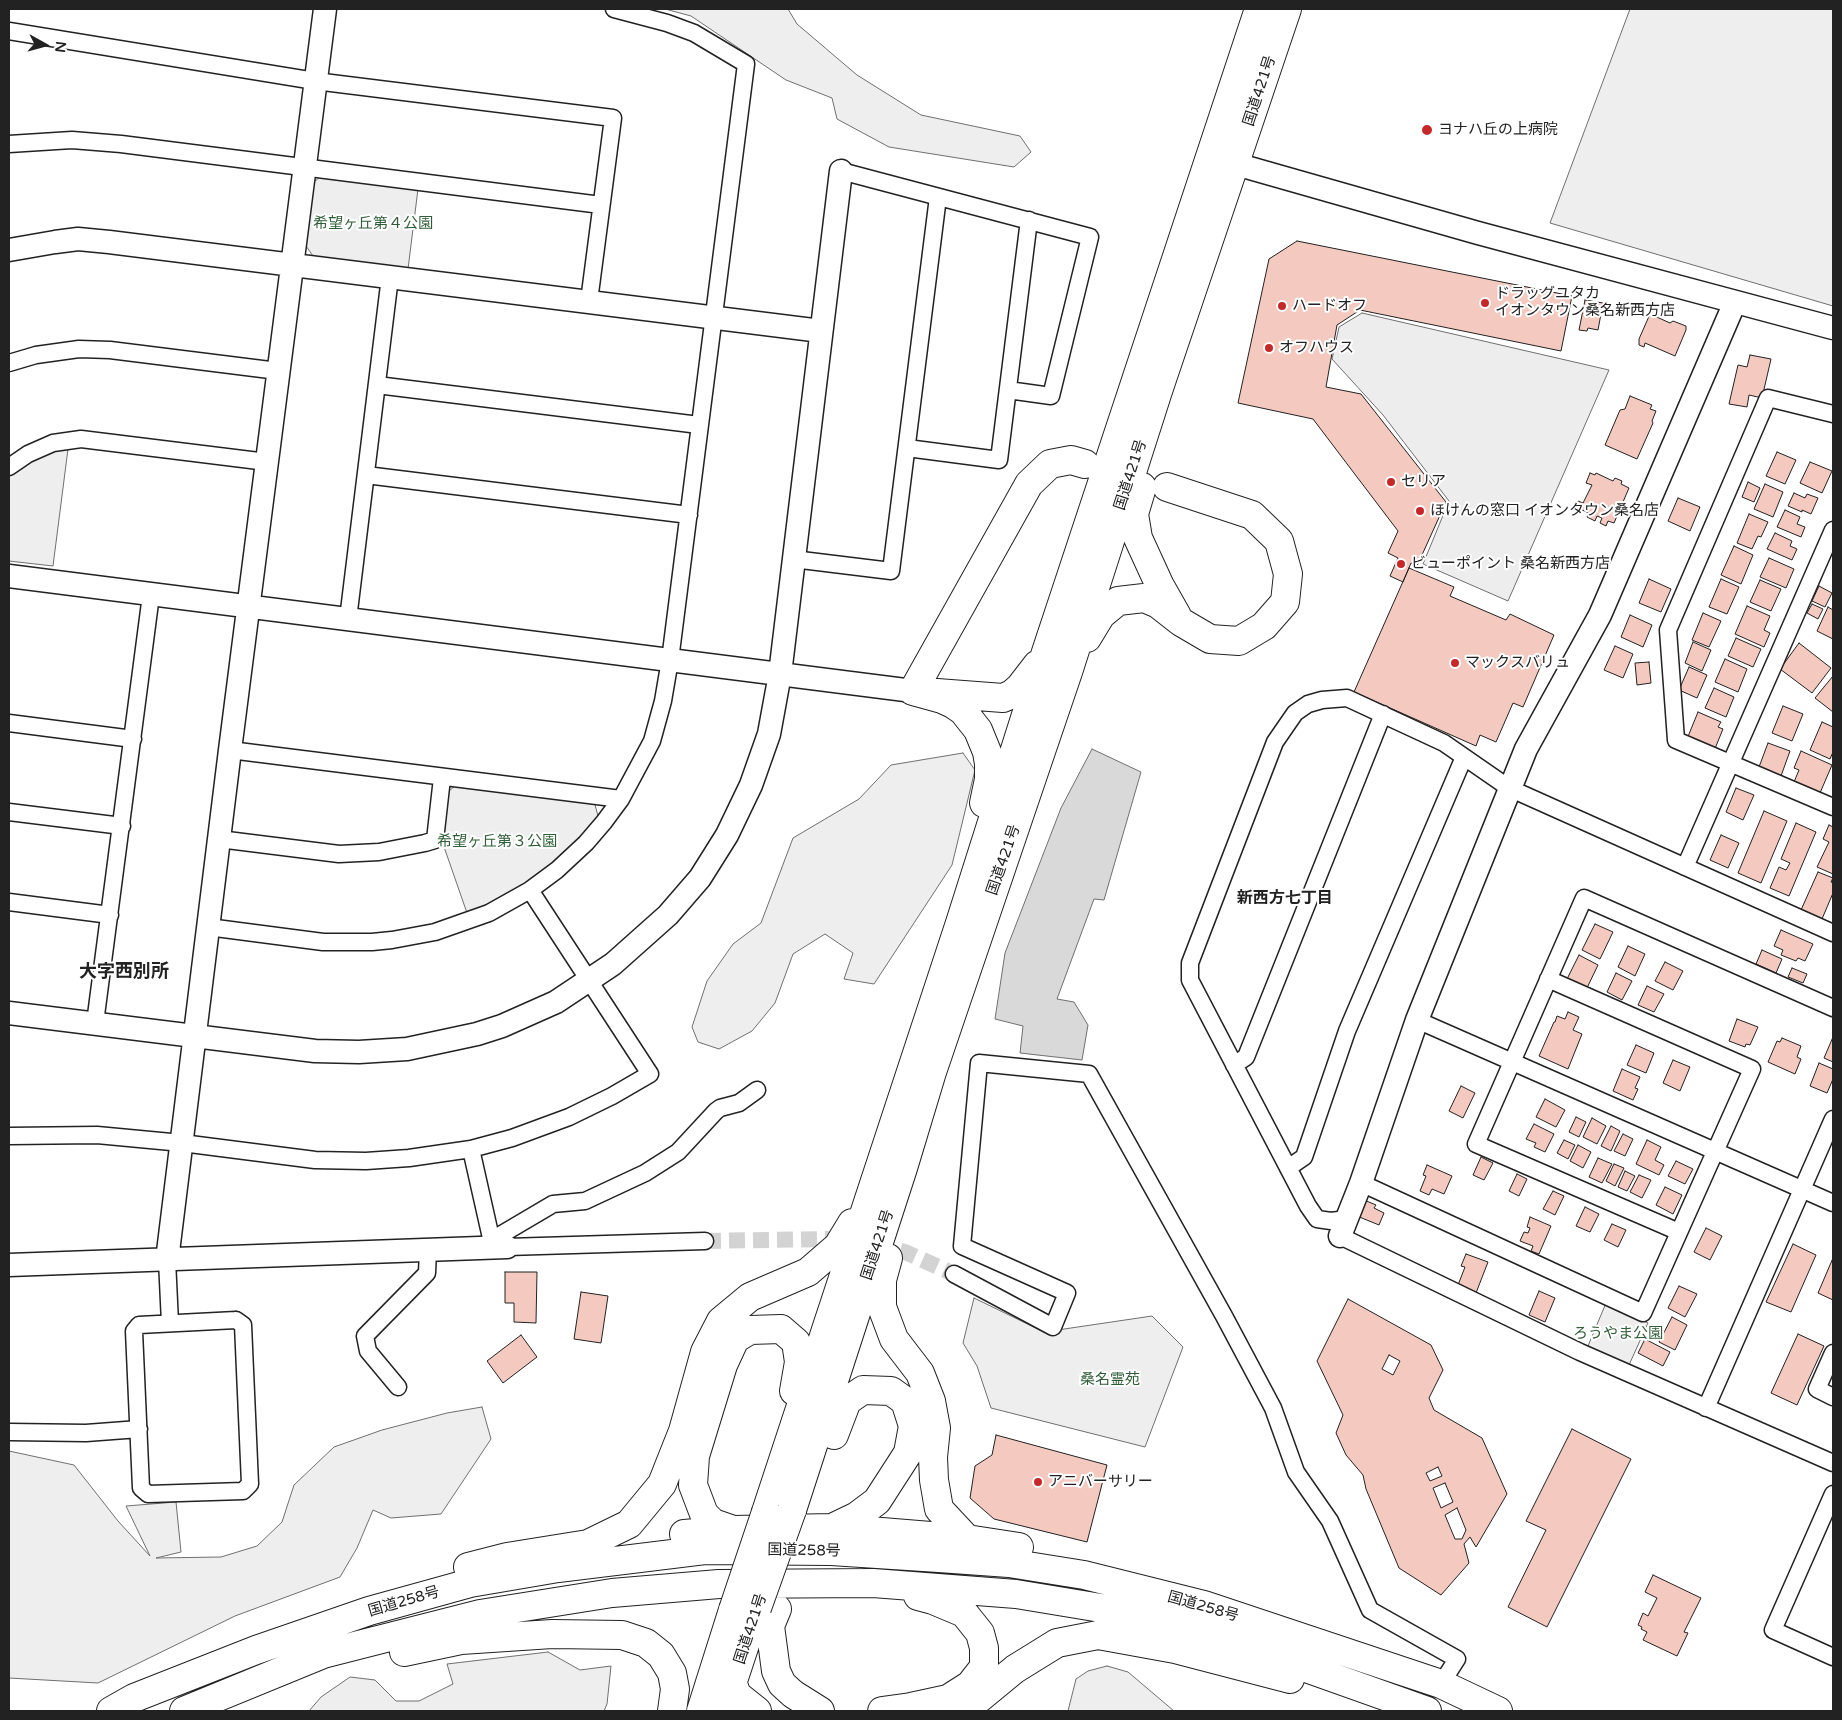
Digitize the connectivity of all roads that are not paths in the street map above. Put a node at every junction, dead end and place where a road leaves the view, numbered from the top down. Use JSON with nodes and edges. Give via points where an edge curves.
{"nodes":[{"id":1,"x":325,"y":9,"type":"edge"},
{"id":2,"x":614,"y":9,"type":"edge"},
{"id":3,"x":1259,"y":9,"type":"edge"},
{"id":4,"x":1287,"y":9,"type":"edge"},
{"id":5,"x":9,"y":32,"type":"edge"},
{"id":6,"x":315,"y":81,"type":"junction"},
{"id":7,"x":9,"y":144,"type":"edge"},
{"id":8,"x":1210,"y":156,"type":"junction"},
{"id":9,"x":1236,"y":164,"type":"junction"},
{"id":10,"x":304,"y":168,"type":"junction"},
{"id":11,"x":841,"y":171,"type":"joint"},
{"id":12,"x":938,"y":197,"type":"junction"},
{"id":13,"x":601,"y":205,"type":"junction"},
{"id":14,"x":1028,"y":220,"type":"junction"},
{"id":15,"x":9,"y":250,"type":"edge"},
{"id":16,"x":292,"y":265,"type":"junction"},
{"id":17,"x":390,"y":277,"type":"junction"},
{"id":18,"x":588,"y":301,"type":"junction"},
{"id":19,"x":1735,"y":302,"type":"junction"},
{"id":20,"x":714,"y":318,"type":"junction"},
{"id":21,"x":1833,"y":328,"type":"edge"},
{"id":22,"x":821,"y":330,"type":"junction"},
{"id":23,"x":9,"y":363,"type":"edge"},
{"id":24,"x":278,"y":372,"type":"junction"},
{"id":25,"x":377,"y":385,"type":"junction"},
{"id":26,"x":1008,"y":390,"type":"junction"},
{"id":27,"x":1158,"y":390,"type":"junction"},
{"id":28,"x":1833,"y":414,"type":"edge"},
{"id":29,"x":699,"y":425,"type":"junction"},
{"id":30,"x":907,"y":448,"type":"junction"},
{"id":31,"x":267,"y":462,"type":"junction"},
{"id":32,"x":1085,"y":464,"type":"dead end"},
{"id":33,"x":9,"y":467,"type":"edge"},
{"id":34,"x":366,"y":475,"type":"junction"},
{"id":35,"x":1167,"y":487,"type":"dead end"},
{"id":36,"x":689,"y":515,"type":"junction"},
{"id":37,"x":1833,"y":530,"type":"edge"},
{"id":38,"x":793,"y":559,"type":"junction"},
{"id":39,"x":9,"y":576,"type":"edge"},
{"id":40,"x":151,"y":595,"type":"junction"},
{"id":41,"x":248,"y":607,"type":"junction"},
{"id":42,"x":348,"y":619,"type":"junction"},
{"id":43,"x":1181,"y":622,"type":"junction"},
{"id":44,"x":1046,"y":652,"type":"junction"},
{"id":45,"x":670,"y":660,"type":"junction"},
{"id":46,"x":1068,"y":672,"type":"junction"},
{"id":47,"x":780,"y":674,"type":"junction"},
{"id":48,"x":913,"y":691,"type":"junction"},
{"id":49,"x":1383,"y":714,"type":"junction"},
{"id":50,"x":9,"y":723,"type":"edge"},
{"id":51,"x":133,"y":739,"type":"junction"},
{"id":52,"x":230,"y":750,"type":"junction"},
{"id":53,"x":1464,"y":757,"type":"junction"},
{"id":54,"x":1730,"y":764,"type":"junction"},
{"id":55,"x":442,"y":778,"type":"junction"},
{"id":56,"x":1509,"y":788,"type":"junction"},
{"id":57,"x":620,"y":799,"type":"junction"},
{"id":58,"x":1833,"y":807,"type":"edge"},
{"id":59,"x":9,"y":812,"type":"edge"},
{"id":60,"x":122,"y":826,"type":"junction"},
{"id":61,"x":219,"y":839,"type":"junction"},
{"id":62,"x":1685,"y":867,"type":"junction"},
{"id":63,"x":530,"y":890,"type":"junction"},
{"id":64,"x":9,"y":902,"type":"edge"},
{"id":65,"x":110,"y":915,"type":"junction"},
{"id":66,"x":960,"y":923,"type":"junction"},
{"id":67,"x":208,"y":927,"type":"junction"},
{"id":68,"x":1833,"y":932,"type":"edge"},
{"id":69,"x":1548,"y":980,"type":"junction"},
{"id":70,"x":590,"y":981,"type":"junction"},
{"id":71,"x":1833,"y":1008,"type":"edge"},
{"id":72,"x":9,"y":1013,"type":"edge"},
{"id":73,"x":1417,"y":1020,"type":"junction"},
{"id":74,"x":95,"y":1023,"type":"junction"},
{"id":75,"x":194,"y":1035,"type":"junction"},
{"id":76,"x":1512,"y":1062,"type":"junction"},
{"id":77,"x":1234,"y":1065,"type":"junction"},
{"id":78,"x":757,"y":1090,"type":"dead end"},
{"id":79,"x":1833,"y":1119,"type":"edge"},
{"id":80,"x":9,"y":1136,"type":"edge"},
{"id":81,"x":182,"y":1143,"type":"junction"},
{"id":82,"x":471,"y":1149,"type":"junction"},
{"id":83,"x":1715,"y":1151,"type":"junction"},
{"id":84,"x":903,"y":1168,"type":"junction"},
{"id":85,"x":1288,"y":1168,"type":"junction"},
{"id":86,"x":1361,"y":1183,"type":"junction"},
{"id":87,"x":1803,"y":1189,"type":"junction"},
{"id":88,"x":868,"y":1198,"type":"junction"},
{"id":89,"x":1833,"y":1203,"type":"edge"},
{"id":90,"x":1343,"y":1227,"type":"junction"},
{"id":91,"x":1679,"y":1232,"type":"junction"},
{"id":92,"x":705,"y":1241,"type":"tunnel mouth"},
{"id":93,"x":497,"y":1245,"type":"junction"},
{"id":94,"x":428,"y":1249,"type":"junction"},
{"id":95,"x":167,"y":1260,"type":"junction"},
{"id":96,"x":9,"y":1265,"type":"edge"},
{"id":97,"x":954,"y":1274,"type":"tunnel mouth"},
{"id":98,"x":170,"y":1323,"type":"junction"},
{"id":99,"x":1833,"y":1353,"type":"edge"},
{"id":100,"x":398,"y":1387,"type":"dead end"},
{"id":101,"x":1833,"y":1397,"type":"edge"},
{"id":102,"x":1706,"y":1408,"type":"junction"},
{"id":103,"x":139,"y":1429,"type":"junction"},
{"id":104,"x":9,"y":1432,"type":"edge"},
{"id":105,"x":786,"y":1452,"type":"junction"},
{"id":106,"x":1833,"y":1463,"type":"edge"},
{"id":107,"x":1833,"y":1494,"type":"edge"},
{"id":108,"x":784,"y":1507,"type":"junction"},
{"id":109,"x":832,"y":1528,"type":"junction"},
{"id":110,"x":733,"y":1530,"type":"junction"},
{"id":111,"x":967,"y":1539,"type":"junction"},
{"id":112,"x":588,"y":1544,"type":"junction"},
{"id":113,"x":873,"y":1583,"type":"junction"},
{"id":114,"x":756,"y":1609,"type":"junction"},
{"id":115,"x":369,"y":1611,"type":"junction"},
{"id":116,"x":720,"y":1651,"type":"junction"},
{"id":117,"x":323,"y":1654,"type":"junction"},
{"id":118,"x":1833,"y":1657,"type":"edge"},
{"id":119,"x":733,"y":1684,"type":"junction"},
{"id":120,"x":1441,"y":1684,"type":"junction"},
{"id":121,"x":111,"y":1711,"type":"edge"},
{"id":122,"x":184,"y":1711,"type":"edge"},
{"id":123,"x":672,"y":1711,"type":"edge"},
{"id":124,"x":701,"y":1711,"type":"edge"},
{"id":125,"x":723,"y":1711,"type":"edge"},
{"id":126,"x":757,"y":1711,"type":"edge"},
{"id":127,"x":820,"y":1711,"type":"edge"},
{"id":128,"x":882,"y":1711,"type":"edge"},
{"id":129,"x":944,"y":1711,"type":"edge"},
{"id":130,"x":1384,"y":1711,"type":"edge"},
{"id":131,"x":1427,"y":1711,"type":"edge"},
{"id":132,"x":1498,"y":1711,"type":"edge"}],
"edges":[{"from":1,"to":6,"type":"street"},
{"from":2,"to":20,"type":"street","via":[[694,33],[746,64]]},
{"from":3,"to":8,"type":"highway","name":"国道421号"},
{"from":4,"to":9,"type":"highway","name":"国道421号"},
{"from":5,"to":6,"type":"street"},
{"from":6,"to":10,"type":"street"},
{"from":6,"to":13,"type":"street","via":[[612,118]]},
{"from":7,"to":10,"type":"street","via":[[94,141]]},
{"from":8,"to":9,"type":"street"},
{"from":8,"to":44,"type":"highway","name":"国道421号"},
{"from":9,"to":19,"type":"street"},
{"from":9,"to":27,"type":"highway","name":"国道421号"},
{"from":10,"to":13,"type":"street"},
{"from":10,"to":16,"type":"street"},
{"from":11,"to":12,"type":"street"},
{"from":11,"to":22,"type":"street"},
{"from":12,"to":14,"type":"street"},
{"from":12,"to":30,"type":"street"},
{"from":13,"to":18,"type":"street"},
{"from":14,"to":26,"type":"street"},
{"from":14,"to":26,"type":"street","via":[[1090,237],[1051,396]]},
{"from":15,"to":16,"type":"street","via":[[78,239]]},
{"from":16,"to":17,"type":"street"},
{"from":16,"to":24,"type":"street"},
{"from":17,"to":18,"type":"street"},
{"from":17,"to":25,"type":"street"},
{"from":18,"to":20,"type":"street"},
{"from":19,"to":21,"type":"street"},
{"from":19,"to":56,"type":"street","via":[[1600,616],[1526,749]]},
{"from":20,"to":22,"type":"street"},
{"from":20,"to":29,"type":"street"},
{"from":22,"to":38,"type":"street"},
{"from":23,"to":24,"type":"street","via":[[36,354],[79,349],[110,350]]},
{"from":24,"to":31,"type":"street"},
{"from":25,"to":29,"type":"street"},
{"from":25,"to":34,"type":"street"},
{"from":26,"to":30,"type":"street","via":[[999,460]]},
{"from":27,"to":43,"type":"highway","via":[[1160,426],[1134,514],[1138,538]]},
{"from":27,"to":46,"type":"highway","name":"国道421号"},
{"from":28,"to":54,"type":"street","via":[[1768,398],[1668,630],[1676,740]]},
{"from":29,"to":36,"type":"street"},
{"from":30,"to":38,"type":"street","via":[[891,571]]},
{"from":31,"to":33,"type":"street","via":[[81,439],[46,445]]},
{"from":31,"to":41,"type":"street"},
{"from":32,"to":48,"type":"highway","via":[[1071,460],[1050,464],[1029,484]]},
{"from":34,"to":36,"type":"street"},
{"from":34,"to":42,"type":"street"},
{"from":35,"to":43,"type":"highway","via":[[1252,515],[1279,541],[1288,574],[1285,602],[1264,626],[1239,641],[1210,639]]},
{"from":36,"to":45,"type":"street"},
{"from":37,"to":54,"type":"street"},
{"from":38,"to":47,"type":"street"},
{"from":39,"to":40,"type":"street"},
{"from":40,"to":41,"type":"street"},
{"from":40,"to":51,"type":"street"},
{"from":41,"to":42,"type":"street"},
{"from":41,"to":52,"type":"street"},
{"from":42,"to":45,"type":"street"},
{"from":43,"to":46,"type":"highway","via":[[1158,604],[1144,598],[1118,601],[1101,615]]},
{"from":44,"to":48,"type":"highway","via":[[1020,688],[1003,698]]},
{"from":44,"to":66,"type":"highway","name":"国道421号"},
{"from":45,"to":47,"type":"street"},
{"from":45,"to":57,"type":"street","via":[[652,741]]},
{"from":46,"to":84,"type":"highway","name":"国道421号","via":[[932,1072]]},
{"from":47,"to":48,"type":"street"},
{"from":47,"to":70,"type":"street","via":[[761,760],[716,853],[700,878],[668,915]]},
{"from":48,"to":66,"type":"highway","via":[[942,699],[963,712],[978,730],[987,752],[989,780],[969,863]]},
{"from":49,"to":53,"type":"street","via":[[1444,743]]},
{"from":49,"to":77,"type":"street","via":[[1246,1057]]},
{"from":49,"to":77,"type":"street","via":[[1348,698],[1322,700],[1295,713],[1275,742],[1190,964],[1190,980]]},
{"from":50,"to":51,"type":"street"},
{"from":51,"to":60,"type":"street"},
{"from":52,"to":55,"type":"street"},
{"from":52,"to":61,"type":"street"},
{"from":53,"to":56,"type":"street"},
{"from":53,"to":85,"type":"street","via":[[1346,1031],[1304,1157]]},
{"from":54,"to":58,"type":"street"},
{"from":54,"to":62,"type":"street"},
{"from":55,"to":57,"type":"street"},
{"from":55,"to":61,"type":"street","via":[[435,840],[379,852],[339,854]]},
{"from":56,"to":62,"type":"street"},
{"from":56,"to":73,"type":"street"},
{"from":57,"to":63,"type":"street","via":[[604,822],[571,857]]},
{"from":59,"to":60,"type":"street"},
{"from":60,"to":65,"type":"street"},
{"from":61,"to":67,"type":"street"},
{"from":62,"to":68,"type":"street"},
{"from":63,"to":67,"type":"street","via":[[489,913],[456,926],[392,940],[323,942]]},
{"from":63,"to":70,"type":"street"},
{"from":64,"to":65,"type":"street"},
{"from":65,"to":74,"type":"street"},
{"from":66,"to":88,"type":"highway","name":"国道421号"},
{"from":67,"to":75,"type":"street"},
{"from":69,"to":71,"type":"street","via":[[1584,898]]},
{"from":69,"to":76,"type":"street"},
{"from":69,"to":83,"type":"street","via":[[1752,1069]]},
{"from":70,"to":75,"type":"street","via":[[556,1002],[502,1026],[452,1041],[407,1049],[315,1051]]},
{"from":70,"to":82,"type":"street","via":[[650,1074],[569,1117]]},
{"from":72,"to":74,"type":"street"},
{"from":73,"to":76,"type":"street"},
{"from":73,"to":86,"type":"street"},
{"from":74,"to":75,"type":"street"},
{"from":75,"to":81,"type":"street"},
{"from":76,"to":83,"type":"street"},
{"from":76,"to":91,"type":"street","via":[[1476,1144]]},
{"from":77,"to":85,"type":"street"},
{"from":78,"to":93,"type":"street","via":[[739,1103],[720,1108],[678,1152],[646,1173],[585,1201],[553,1204]]},
{"from":79,"to":87,"type":"street"},
{"from":80,"to":81,"type":"street","via":[[98,1135]]},
{"from":81,"to":82,"type":"street","via":[[337,1161],[392,1160]]},
{"from":81,"to":95,"type":"street"},
{"from":82,"to":93,"type":"street"},
{"from":83,"to":87,"type":"street"},
{"from":83,"to":91,"type":"street"},
{"from":84,"to":108,"type":"highway","name":"国道421号"},
{"from":84,"to":111,"type":"highway","via":[[901,1215],[882,1280],[882,1307],[894,1338],[920,1373],[931,1401],[936,1428],[932,1457],[939,1509]]},
{"from":85,"to":90,"type":"street","via":[[1317,1219]]},
{"from":86,"to":90,"type":"street"},
{"from":86,"to":91,"type":"street","via":[[1643,1313]]},
{"from":87,"to":89,"type":"street"},
{"from":87,"to":102,"type":"street"},
{"from":88,"to":105,"type":"highway","name":"国道421号"},
{"from":88,"to":112,"type":"highway","via":[[838,1246],[808,1272],[750,1297],[721,1321],[705,1352],[683,1431],[662,1484],[630,1524]]},
{"from":90,"to":102,"type":"street","via":[[1580,1352]]},
{"from":92,"to":93,"type":"street"},
{"from":93,"to":94,"type":"street"},
{"from":94,"to":95,"type":"street"},
{"from":94,"to":100,"type":"street","via":[[427,1273],[365,1336],[368,1351]]},
{"from":95,"to":96,"type":"street"},
{"from":95,"to":98,"type":"street"},
{"from":97,"to":120,"type":"street","via":[[1053,1327],[1066,1293],[962,1246],[979,1063],[1089,1074],[1273,1408],[1296,1472],[1330,1521],[1370,1610],[1457,1660]]},
{"from":98,"to":103,"type":"street","via":[[139,1325],[134,1331]]},
{"from":98,"to":103,"type":"street","via":[[236,1320],[243,1326],[250,1484],[243,1491],[148,1494],[141,1488]]},
{"from":99,"to":101,"type":"street","via":[[1817,1390]]},
{"from":102,"to":106,"type":"street"},
{"from":103,"to":104,"type":"street","via":[[86,1433]]},
{"from":105,"to":108,"type":"highway","name":"国道421号"},
{"from":105,"to":110,"type":"highway","via":[[782,1442],[799,1362],[796,1342],[781,1329],[750,1330],[735,1339],[723,1365],[695,1456],[692,1485],[704,1514],[713,1523]]},
{"from":107,"to":118,"type":"street","via":[[1772,1630]]},
{"from":108,"to":109,"type":"highway","via":[[813,1492],[847,1401],[863,1390],[890,1391],[905,1401],[913,1426],[908,1453],[877,1500],[857,1516]]},
{"from":108,"to":114,"type":"highway","name":"国道421号","bridge":true},
{"from":108,"to":114,"type":"highway","name":"国道421号","bridge":true,"via":[[781,1541]]},
{"from":109,"to":110,"type":"highway"},
{"from":109,"to":111,"type":"highway"},
{"from":110,"to":112,"type":"highway"},
{"from":111,"to":120,"type":"highway","via":[[1057,1553],[1147,1573],[1315,1625]]},
{"from":112,"to":115,"type":"highway","via":[[508,1557],[414,1582]]},
{"from":113,"to":117,"type":"highway","name":"国道258号","via":[[719,1584],[612,1593],[480,1614]]},
{"from":113,"to":128,"type":"highway","via":[[934,1600],[964,1613],[980,1632],[984,1648],[984,1667],[970,1685],[948,1699]]},
{"from":113,"to":131,"type":"highway","name":"国道258号","via":[[1016,1594],[1131,1613],[1236,1643]]},
{"from":114,"to":116,"type":"highway","name":"国道421号"},
{"from":114,"to":119,"type":"highway","name":"国道421号"},
{"from":114,"to":127,"type":"highway","via":[[770,1626],[776,1671],[782,1684]]},
{"from":115,"to":120,"type":"highway","name":"国道258号","via":[[470,1583],[558,1568],[705,1550],[831,1551],[939,1558],[1009,1563],[1084,1575],[1204,1606]]},
{"from":115,"to":121,"type":"highway","name":"国道258号","via":[[256,1650],[134,1698]]},
{"from":116,"to":119,"type":"highway"},
{"from":116,"to":124,"type":"highway","name":"国道421号"},
{"from":117,"to":122,"type":"highway","name":"国道258号"},
{"from":117,"to":123,"type":"highway","via":[[380,1657],[462,1640],[552,1634],[622,1636],[646,1643],[661,1655],[672,1673],[675,1689]]},
{"from":119,"to":125,"type":"highway","name":"国道421号"},
{"from":119,"to":126,"type":"highway","via":[[737,1695]]},
{"from":120,"to":132,"type":"highway","name":"国道258号"},
{"from":129,"to":130,"type":"highway","via":[[970,1706],[1015,1670],[1057,1644],[1098,1634],[1175,1649],[1294,1680]]}]}
